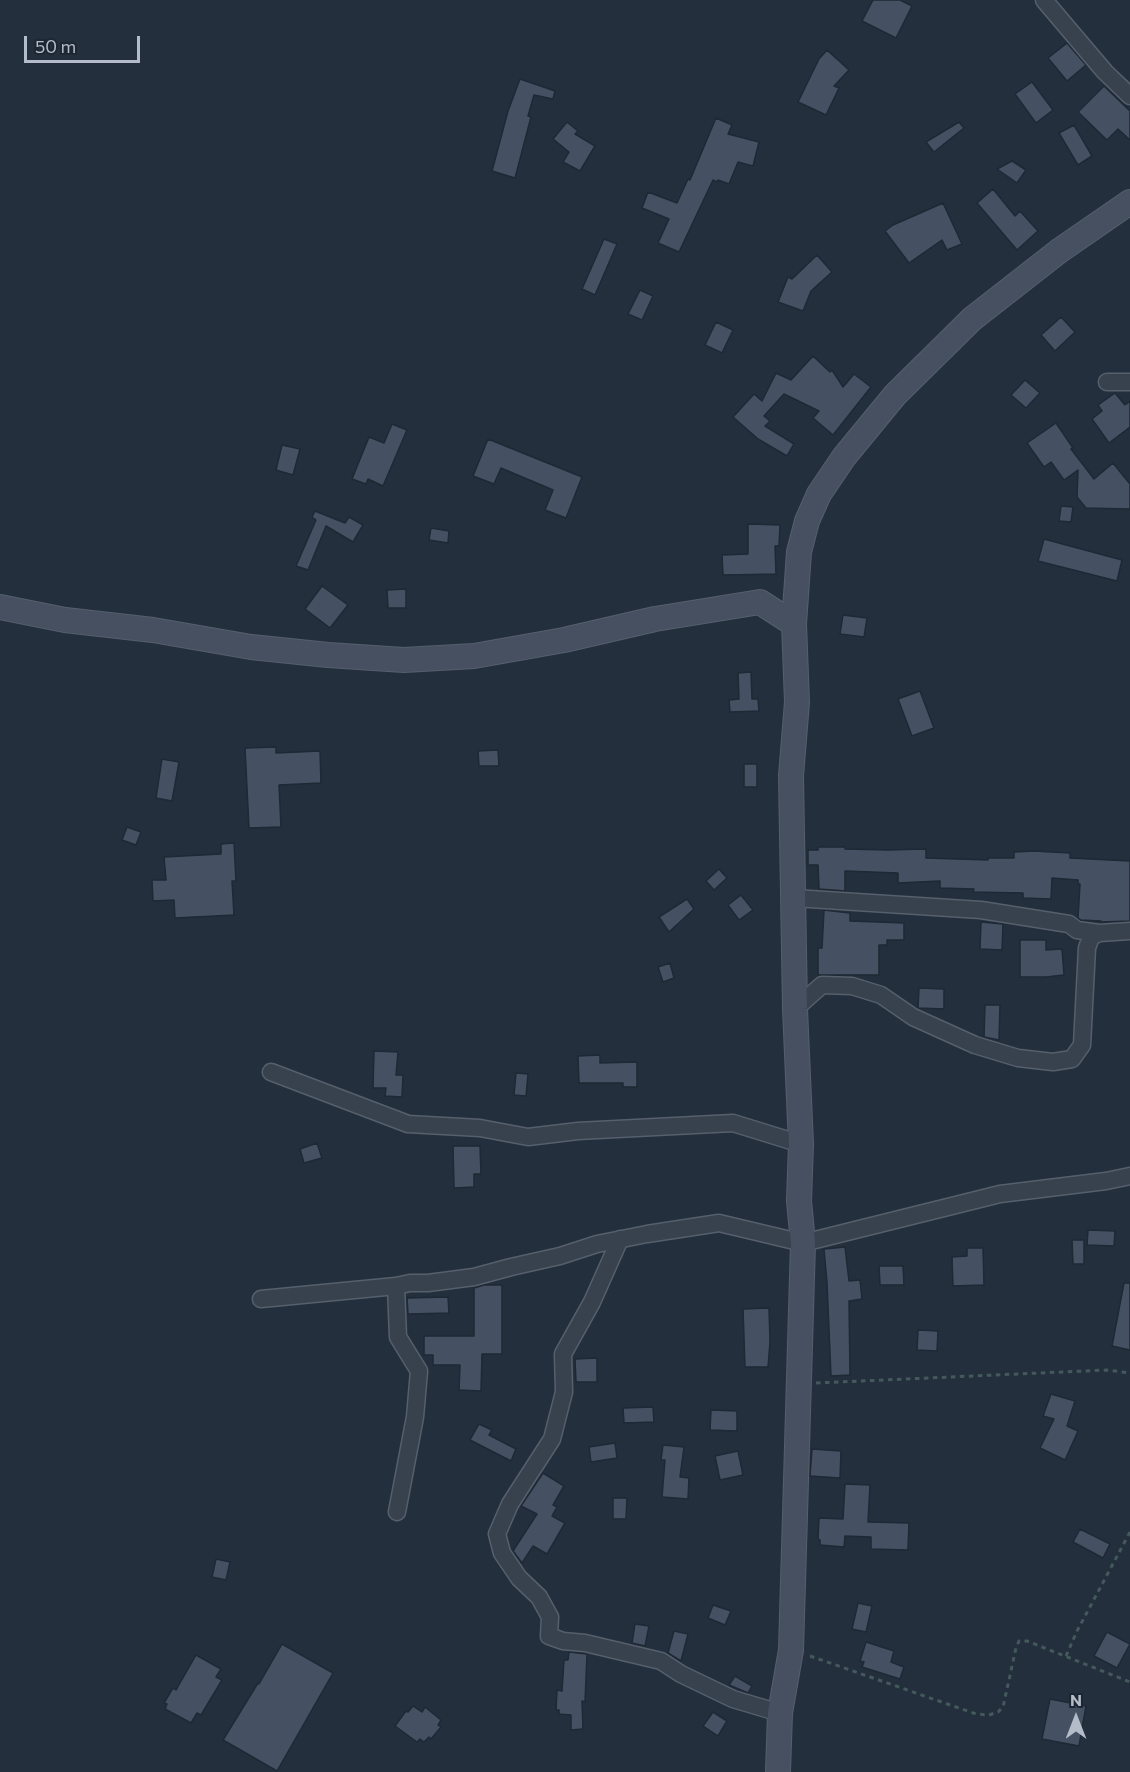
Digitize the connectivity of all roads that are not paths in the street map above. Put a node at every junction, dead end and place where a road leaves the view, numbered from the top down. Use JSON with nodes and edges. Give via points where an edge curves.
{"nodes":[{"id":1,"x":1044,"y":0,"type":"edge"},
{"id":2,"x":1130,"y":96,"type":"edge"},
{"id":3,"x":1130,"y":202,"type":"edge"},
{"id":4,"x":1107,"y":382,"type":"dead end"},
{"id":5,"x":1130,"y":382,"type":"edge"},
{"id":6,"x":0,"y":607,"type":"edge"},
{"id":7,"x":794,"y":624,"type":"junction"},
{"id":8,"x":794,"y":898,"type":"junction"},
{"id":9,"x":1130,"y":931,"type":"edge"},
{"id":10,"x":1099,"y":933,"type":"junction"},
{"id":11,"x":795,"y":1009,"type":"junction"},
{"id":12,"x":271,"y":1072,"type":"dead end"},
{"id":13,"x":801,"y":1144,"type":"junction"},
{"id":14,"x":1130,"y":1176,"type":"edge"},
{"id":15,"x":620,"y":1239,"type":"junction"},
{"id":16,"x":803,"y":1243,"type":"junction"},
{"id":17,"x":396,"y":1286,"type":"junction"},
{"id":18,"x":261,"y":1299,"type":"dead end"},
{"id":19,"x":397,"y":1512,"type":"dead end"},
{"id":20,"x":780,"y":1713,"type":"junction"},
{"id":21,"x":778,"y":1772,"type":"edge"}],
"edges":[{"from":1,"to":2,"type":"street"},
{"from":3,"to":7,"type":"street","via":[[1059,250],[972,319],[895,395],[844,457],[819,494],[807,521],[799,552]]},
{"from":4,"to":5,"type":"street"},
{"from":6,"to":7,"type":"street","via":[[251,646],[404,660],[474,657],[655,619],[760,602]]},
{"from":7,"to":8,"type":"street"},
{"from":8,"to":10,"type":"street","via":[[981,910],[1069,924],[1077,930]]},
{"from":8,"to":11,"type":"street"},
{"from":9,"to":10,"type":"street"},
{"from":10,"to":11,"type":"street","via":[[1091,937],[1087,948],[1082,1045],[1072,1059],[1053,1062],[1018,1058],[975,1045],[913,1017],[881,995],[852,986],[822,985]]},
{"from":11,"to":13,"type":"street"},
{"from":12,"to":13,"type":"street","via":[[408,1124],[480,1128],[528,1137],[733,1124]]},
{"from":13,"to":16,"type":"street","via":[[799,1201]]},
{"from":14,"to":16,"type":"street","via":[[1000,1194]]},
{"from":15,"to":16,"type":"street","via":[[719,1223]]},
{"from":15,"to":17,"type":"street","via":[[474,1277]]},
{"from":15,"to":20,"type":"street","via":[[563,1354],[564,1392],[552,1439],[510,1504],[497,1534],[502,1553],[519,1578],[539,1596],[550,1617],[549,1636],[661,1661],[733,1699]]},
{"from":16,"to":20,"type":"street","via":[[791,1650]]},
{"from":17,"to":18,"type":"street"},
{"from":17,"to":19,"type":"street","via":[[398,1337],[419,1371],[415,1417]]},
{"from":20,"to":21,"type":"street"}]}
